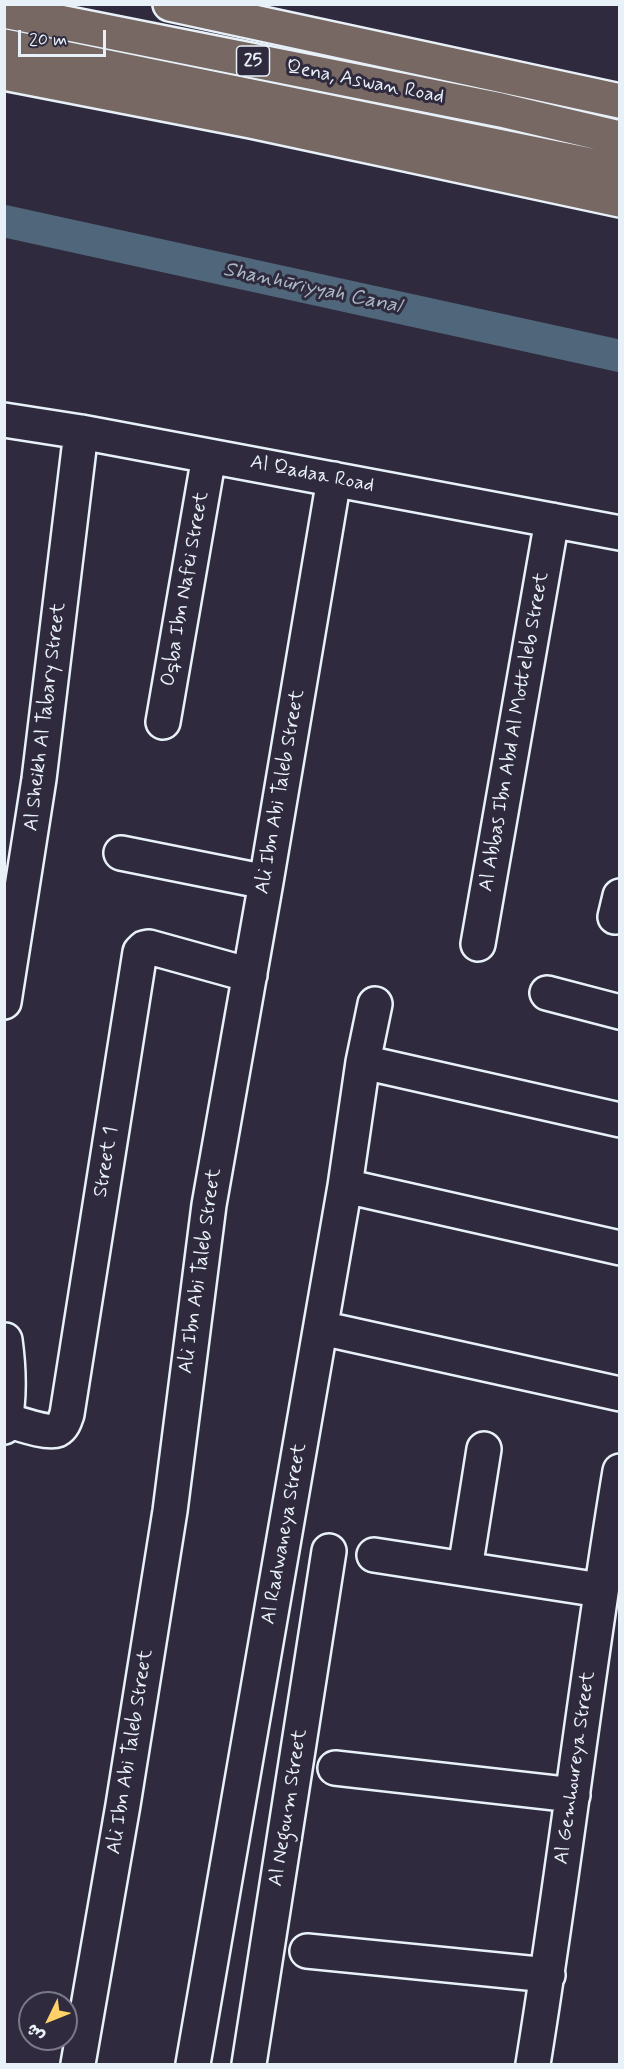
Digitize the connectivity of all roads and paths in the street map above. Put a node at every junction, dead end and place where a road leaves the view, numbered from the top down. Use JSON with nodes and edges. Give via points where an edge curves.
{"nodes":[{"id":1,"x":170,"y":4,"type":"edge"},
{"id":2,"x":4,"y":11,"type":"edge"},
{"id":3,"x":4,"y":46,"type":"edge"},
{"id":4,"x":4,"y":73,"type":"edge"},
{"id":5,"x":620,"y":101,"type":"edge"},
{"id":6,"x":620,"y":138,"type":"edge"},
{"id":7,"x":620,"y":171,"type":"edge"},
{"id":8,"x":620,"y":200,"type":"edge"},
{"id":9,"x":4,"y":420,"type":"edge"},
{"id":10,"x":81,"y":432,"type":"junction"},
{"id":11,"x":209,"y":456,"type":"junction"},
{"id":12,"x":334,"y":479,"type":"junction"},
{"id":13,"x":552,"y":520,"type":"junction"},
{"id":14,"x":620,"y":533,"type":"edge"},
{"id":15,"x":163,"y":722,"type":"dead end"},
{"id":16,"x":121,"y":853,"type":"dead end"},
{"id":17,"x":266,"y":882,"type":"junction"},
{"id":18,"x":478,"y":944,"type":"dead end"},
{"id":19,"x":250,"y":975,"type":"junction"},
{"id":20,"x":547,"y":993,"type":"dead end"},
{"id":21,"x":4,"y":1002,"type":"edge"},
{"id":22,"x":375,"y":1004,"type":"dead end"},
{"id":23,"x":620,"y":1012,"type":"edge"},
{"id":24,"x":363,"y":1062,"type":"junction"},
{"id":25,"x":620,"y":1120,"type":"edge"},
{"id":26,"x":345,"y":1186,"type":"junction"},
{"id":27,"x":620,"y":1248,"type":"edge"},
{"id":28,"x":321,"y":1328,"type":"junction"},
{"id":29,"x":5,"y":1340,"type":"edge"},
{"id":30,"x":620,"y":1394,"type":"edge"},
{"id":31,"x":5,"y":1423,"type":"edge"},
{"id":32,"x":484,"y":1449,"type":"dead end"},
{"id":33,"x":620,"y":1471,"type":"edge"},
{"id":34,"x":328,"y":1551,"type":"dead end"},
{"id":35,"x":374,"y":1555,"type":"dead end"},
{"id":36,"x":465,"y":1569,"type":"junction"},
{"id":37,"x":600,"y":1590,"type":"junction"},
{"id":38,"x":335,"y":1768,"type":"dead end"},
{"id":39,"x":573,"y":1795,"type":"junction"},
{"id":40,"x":307,"y":1951,"type":"dead end"},
{"id":41,"x":548,"y":1975,"type":"junction"},
{"id":42,"x":78,"y":2064,"type":"edge"},
{"id":43,"x":193,"y":2064,"type":"edge"},
{"id":44,"x":249,"y":2064,"type":"edge"},
{"id":45,"x":533,"y":2064,"type":"edge"}],
"edges":[{"from":1,"to":5,"type":"main road"},
{"from":2,"to":6,"type":"main road","name":"Qena, Aswan Road","number":"25","via":[[501,110]]},
{"from":3,"to":7,"type":"main road","name":"Qena, Aswan Road","number":"25"},
{"from":4,"to":8,"type":"main road"},
{"from":9,"to":10,"type":"street","name":"Al Qadaa Road"},
{"from":10,"to":11,"type":"street","name":"Al Qadaa Road"},
{"from":10,"to":21,"type":"street","name":"Al Sheikh Al Tabary Street","via":[[39,779]]},
{"from":11,"to":12,"type":"street","name":"Al Qadaa Road"},
{"from":11,"to":15,"type":"street","name":"Oqba Ibn Nafei Street"},
{"from":12,"to":13,"type":"street","name":"Al Qadaa Road"},
{"from":12,"to":17,"type":"street","name":"Ali Ibn Abi Taleb Street"},
{"from":13,"to":14,"type":"street","name":"Al Qadaa Road"},
{"from":13,"to":18,"type":"street","name":"Al Abbas Ibn Abd Al Motteleb Street"},
{"from":16,"to":17,"type":"street"},
{"from":17,"to":19,"type":"street","name":"Ali Ibn Abi Taleb Street"},
{"from":19,"to":31,"type":"street","name":"Street 1","via":[[149,947],[140,952],[68,1414],[56,1430]]},
{"from":19,"to":42,"type":"street","name":"Ali Ibn Abi Taleb Street","via":[[208,1205],[170,1511]]},
{"from":20,"to":23,"type":"street"},
{"from":22,"to":24,"type":"street","name":"Al Radwaneya Street"},
{"from":24,"to":25,"type":"street"},
{"from":24,"to":26,"type":"street","name":"Al Radwaneya Street"},
{"from":26,"to":27,"type":"street"},
{"from":26,"to":28,"type":"street","name":"Al Radwaneya Street"},
{"from":28,"to":30,"type":"street"},
{"from":28,"to":43,"type":"street","name":"Al Radwaneya Street"},
{"from":29,"to":31,"type":"street","via":[[9,1366]]},
{"from":32,"to":36,"type":"street"},
{"from":33,"to":37,"type":"street","name":"Al Gemhoureya Street"},
{"from":34,"to":44,"type":"street","name":"Al Negoum Street"},
{"from":35,"to":36,"type":"street"},
{"from":36,"to":37,"type":"street"},
{"from":37,"to":39,"type":"street","name":"Al Gemhoureya Street"},
{"from":38,"to":39,"type":"street"},
{"from":39,"to":41,"type":"street","name":"Al Gemhoureya Street"},
{"from":40,"to":41,"type":"street"},
{"from":41,"to":45,"type":"street","name":"Al Gemhoureya Street"}]}
